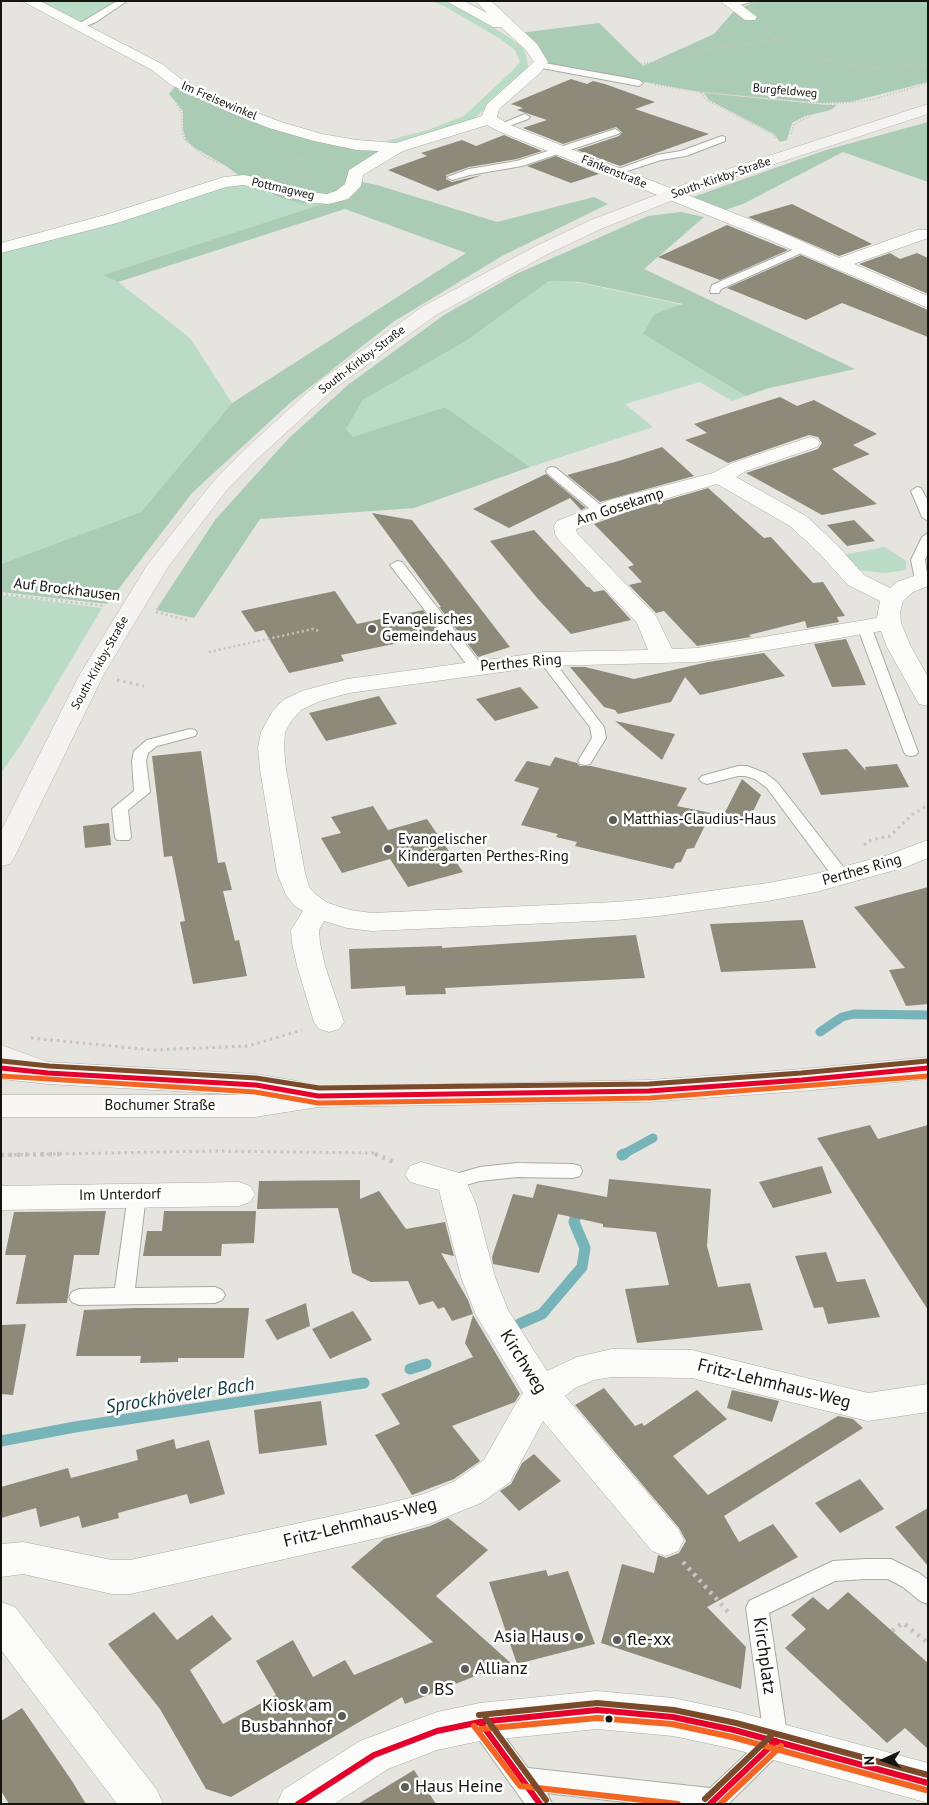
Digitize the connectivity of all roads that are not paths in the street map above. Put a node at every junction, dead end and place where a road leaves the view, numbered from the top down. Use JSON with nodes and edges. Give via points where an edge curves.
{"nodes":[{"id":1,"x":29,"y":1,"type":"edge"},
{"id":2,"x":123,"y":1,"type":"edge"},
{"id":3,"x":453,"y":1,"type":"edge"},
{"id":4,"x":483,"y":1,"type":"edge"},
{"id":5,"x":750,"y":1,"type":"edge"},
{"id":6,"x":730,"y":3,"type":"edge"},
{"id":7,"x":750,"y":16,"type":"road end"},
{"id":8,"x":79,"y":26,"type":"junction"},
{"id":9,"x":517,"y":35,"type":"junction"},
{"id":10,"x":539,"y":65,"type":"junction"},
{"id":11,"x":639,"y":83,"type":"road end"},
{"id":12,"x":928,"y":109,"type":"edge"},
{"id":13,"x":525,"y":117,"type":"dead end"},
{"id":14,"x":495,"y":122,"type":"junction"},
{"id":15,"x":615,"y":132,"type":"dead end"},
{"id":16,"x":722,"y":139,"type":"dead end"},
{"id":17,"x":397,"y":148,"type":"junction"},
{"id":18,"x":561,"y":151,"type":"junction"},
{"id":19,"x":615,"y":172,"type":"junction"},
{"id":20,"x":452,"y":177,"type":"dead end"},
{"id":21,"x":672,"y":195,"type":"junction"},
{"id":22,"x":923,"y":234,"type":"dead end"},
{"id":23,"x":1,"y":248,"type":"edge"},
{"id":24,"x":804,"y":248,"type":"junction"},
{"id":25,"x":838,"y":264,"type":"junction"},
{"id":26,"x":715,"y":291,"type":"dead end"},
{"id":27,"x":928,"y":303,"type":"edge"},
{"id":28,"x":810,"y":444,"type":"dead end"},
{"id":29,"x":552,"y":471,"type":"dead end"},
{"id":30,"x":720,"y":477,"type":"junction"},
{"id":31,"x":917,"y":491,"type":"dead end"},
{"id":32,"x":600,"y":511,"type":"junction"},
{"id":33,"x":928,"y":517,"type":"edge"},
{"id":34,"x":928,"y":537,"type":"edge"},
{"id":35,"x":397,"y":565,"type":"dead end"},
{"id":36,"x":925,"y":578,"type":"edge"},
{"id":37,"x":892,"y":598,"type":"junction"},
{"id":38,"x":888,"y":623,"type":"junction"},
{"id":39,"x":864,"y":626,"type":"junction"},
{"id":40,"x":663,"y":657,"type":"junction"},
{"id":41,"x":545,"y":659,"type":"junction"},
{"id":42,"x":476,"y":667,"type":"junction"},
{"id":43,"x":928,"y":699,"type":"edge"},
{"id":44,"x":190,"y":733,"type":"dead end"},
{"id":45,"x":911,"y":752,"type":"dead end"},
{"id":46,"x":585,"y":761,"type":"dead end"},
{"id":47,"x":707,"y":779,"type":"dead end"},
{"id":48,"x":123,"y":837,"type":"dead end"},
{"id":49,"x":928,"y":848,"type":"edge"},
{"id":50,"x":1,"y":858,"type":"edge"},
{"id":51,"x":842,"y":877,"type":"junction"},
{"id":52,"x":318,"y":909,"type":"junction"},
{"id":53,"x":329,"y":1022,"type":"road end"},
{"id":54,"x":1,"y":1055,"type":"edge"},
{"id":55,"x":1,"y":1068,"type":"edge"},
{"id":56,"x":928,"y":1068,"type":"edge"},
{"id":57,"x":48,"y":1072,"type":"junction"},
{"id":58,"x":318,"y":1096,"type":"junction"},
{"id":59,"x":1,"y":1106,"type":"edge"},
{"id":60,"x":573,"y":1171,"type":"dead end"},
{"id":61,"x":436,"y":1178,"type":"joint"},
{"id":62,"x":137,"y":1194,"type":"junction"},
{"id":63,"x":239,"y":1194,"type":"dead end"},
{"id":64,"x":1,"y":1198,"type":"edge"},
{"id":65,"x":215,"y":1295,"type":"dead end"},
{"id":66,"x":124,"y":1296,"type":"junction"},
{"id":67,"x":79,"y":1297,"type":"dead end"},
{"id":68,"x":542,"y":1394,"type":"junction"},
{"id":69,"x":928,"y":1398,"type":"edge"},
{"id":70,"x":674,"y":1550,"type":"road end"},
{"id":71,"x":1,"y":1561,"type":"edge"},
{"id":72,"x":928,"y":1594,"type":"edge"},
{"id":73,"x":1,"y":1619,"type":"edge"},
{"id":74,"x":480,"y":1722,"type":"junction"},
{"id":75,"x":776,"y":1741,"type":"junction"},
{"id":76,"x":522,"y":1779,"type":"junction"},
{"id":77,"x":928,"y":1783,"type":"edge"},
{"id":78,"x":711,"y":1802,"type":"edge"},
{"id":79,"x":142,"y":1804,"type":"edge"},
{"id":80,"x":298,"y":1804,"type":"edge"},
{"id":81,"x":540,"y":1804,"type":"edge"}],
"edges":[{"from":1,"to":8,"type":"street","name":"Im Freisewinkel"},
{"from":2,"to":8,"type":"lane"},
{"from":3,"to":9,"type":"street"},
{"from":4,"to":9,"type":"street"},
{"from":5,"to":6,"type":"lane"},
{"from":6,"to":7,"type":"street"},
{"from":8,"to":17,"type":"street","name":"Im Freisewinkel","via":[[157,67],[176,82],[234,109],[302,133],[357,145]]},
{"from":9,"to":10,"type":"street","via":[[538,54]]},
{"from":10,"to":11,"type":"lane"},
{"from":10,"to":14,"type":"street","via":[[492,107]]},
{"from":12,"to":21,"type":"main road","name":"South-Kirkby-Straße"},
{"from":13,"to":14,"type":"lane"},
{"from":14,"to":17,"type":"street","name":"Pottmagweg"},
{"from":14,"to":18,"type":"street","name":"Fänkenstraße"},
{"from":15,"to":18,"type":"lane"},
{"from":16,"to":19,"type":"lane","via":[[683,154],[660,157]]},
{"from":17,"to":23,"type":"street","name":"Pottmagweg","via":[[356,173],[353,186],[342,195],[327,199],[306,197],[244,180],[224,182],[111,219]]},
{"from":18,"to":19,"type":"street","name":"Fänkenstraße"},
{"from":18,"to":20,"type":"lane","via":[[519,164]]},
{"from":19,"to":21,"type":"street","name":"Fänkenstraße"},
{"from":21,"to":24,"type":"street","name":"Fänkenstraße"},
{"from":21,"to":50,"type":"main road","name":"South-Kirkby-Straße","via":[[598,224],[502,270],[429,311],[328,384],[248,456],[180,536],[130,609],[88,682]]},
{"from":22,"to":25,"type":"street"},
{"from":24,"to":25,"type":"street","name":"Fänkenstraße"},
{"from":24,"to":26,"type":"lane"},
{"from":25,"to":27,"type":"street","name":"Fänkenstraße"},
{"from":28,"to":30,"type":"street","name":"Am Gosekamp","via":[[739,467]]},
{"from":29,"to":32,"type":"lane"},
{"from":30,"to":32,"type":"street","name":"Am Gosekamp"},
{"from":30,"to":37,"type":"street","via":[[798,521],[856,580]]},
{"from":31,"to":33,"type":"lane"},
{"from":32,"to":40,"type":"street","name":"Am Gosekamp","via":[[565,526],[566,534],[648,621]]},
{"from":34,"to":36,"type":"lane","via":[[918,560]]},
{"from":35,"to":42,"type":"lane"},
{"from":36,"to":37,"type":"street","via":[[905,587]]},
{"from":37,"to":38,"type":"street"},
{"from":38,"to":39,"type":"street","name":"Perthes Ring"},
{"from":38,"to":43,"type":"street"},
{"from":39,"to":40,"type":"street","name":"Perthes Ring","via":[[736,649]]},
{"from":39,"to":45,"type":"lane"},
{"from":40,"to":41,"type":"street","name":"Perthes Ring"},
{"from":41,"to":42,"type":"street","name":"Perthes Ring"},
{"from":41,"to":46,"type":"lane","via":[[597,727],[599,738]]},
{"from":42,"to":52,"type":"street","name":"Perthes Ring","via":[[328,690],[292,705],[281,717],[273,732],[271,748],[291,873],[296,889]]},
{"from":44,"to":48,"type":"lane","via":[[152,742],[141,751],[142,792],[120,809]]},
{"from":47,"to":51,"type":"lane","via":[[738,771],[760,776],[772,785]]},
{"from":49,"to":51,"type":"street","name":"Perthes Ring"},
{"from":51,"to":52,"type":"street","name":"Perthes Ring","via":[[768,892],[616,911],[372,922],[347,920]]},
{"from":52,"to":53,"type":"street","via":[[305,930],[306,943]]},
{"from":54,"to":57,"type":"main road"},
{"from":55,"to":57,"type":"main road","name":"Bochumer Straße"},
{"from":56,"to":58,"type":"main road","name":"Bochumer Straße","via":[[649,1091]]},
{"from":57,"to":58,"type":"main road","name":"Bochumer Straße","via":[[256,1085]]},
{"from":58,"to":59,"type":"main road","name":"Bochumer Straße","via":[[255,1106]]},
{"from":60,"to":61,"type":"lane","via":[[517,1170]]},
{"from":61,"to":68,"type":"street","name":"Kirchweg","via":[[460,1204],[478,1277],[493,1315]]},
{"from":62,"to":63,"type":"street","name":"Im Unterdorf"},
{"from":62,"to":64,"type":"street","name":"Im Unterdorf"},
{"from":62,"to":66,"type":"lane"},
{"from":65,"to":66,"type":"lane"},
{"from":66,"to":67,"type":"lane"},
{"from":68,"to":69,"type":"street","name":"Fritz-Lehmhaus-Weg","via":[[563,1378],[589,1367],[658,1363],[713,1368],[784,1388],[868,1406]]},
{"from":68,"to":70,"type":"street","name":"Kirchweg"},
{"from":68,"to":71,"type":"street","name":"Fritz-Lehmhaus-Weg","via":[[496,1471],[468,1492],[429,1508],[382,1522],[130,1577],[112,1577],[23,1558]]},
{"from":72,"to":75,"type":"lane","name":"Kirchplatz","via":[[891,1569],[832,1571],[757,1608]]},
{"from":73,"to":79,"type":"street"},
{"from":74,"to":75,"type":"street","via":[[597,1710],[673,1717]]},
{"from":74,"to":76,"type":"lane"},
{"from":74,"to":80,"type":"street","via":[[437,1730],[374,1755]]},
{"from":75,"to":77,"type":"street"},
{"from":75,"to":78,"type":"lane"},
{"from":76,"to":78,"type":"lane"},
{"from":76,"to":81,"type":"lane"}]}
